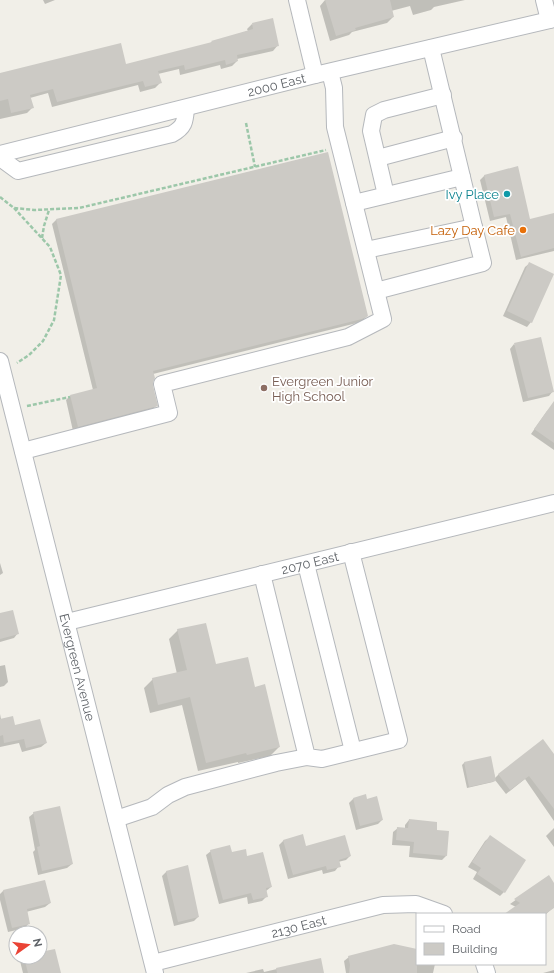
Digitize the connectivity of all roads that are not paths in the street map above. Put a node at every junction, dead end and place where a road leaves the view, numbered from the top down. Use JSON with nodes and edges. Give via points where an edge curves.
{"nodes":[{"id":1,"x":297,"y":0,"type":"edge"},
{"id":2,"x":544,"y":0,"type":"edge"},
{"id":3,"x":551,"y":19,"type":"edge"},
{"id":4,"x":432,"y":48,"type":"junction"},
{"id":5,"x":323,"y":74,"type":"junction"},
{"id":6,"x":443,"y":95,"type":"junction"},
{"id":7,"x":186,"y":108,"type":"junction"},
{"id":8,"x":454,"y":138,"type":"junction"},
{"id":9,"x":0,"y":154,"type":"edge"},
{"id":10,"x":0,"y":158,"type":"edge"},
{"id":11,"x":378,"y":158,"type":"junction"},
{"id":12,"x":462,"y":177,"type":"junction"},
{"id":13,"x":386,"y":195,"type":"junction"},
{"id":14,"x":354,"y":203,"type":"junction"},
{"id":15,"x":474,"y":226,"type":"junction"},
{"id":16,"x":366,"y":250,"type":"junction"},
{"id":17,"x":376,"y":291,"type":"junction"},
{"id":18,"x":0,"y":361,"type":"edge"},
{"id":19,"x":23,"y":451,"type":"junction"},
{"id":20,"x":554,"y":503,"type":"edge"},
{"id":21,"x":351,"y":552,"type":"junction"},
{"id":22,"x":306,"y":564,"type":"junction"},
{"id":23,"x":262,"y":574,"type":"junction"},
{"id":24,"x":66,"y":622,"type":"junction"},
{"id":25,"x":353,"y":752,"type":"junction"},
{"id":26,"x":307,"y":757,"type":"junction"},
{"id":27,"x":116,"y":819,"type":"junction"},
{"id":28,"x":441,"y":913,"type":"edge"},
{"id":29,"x":154,"y":968,"type":"edge"}],
"edges":[{"from":1,"to":5,"type":"street"},
{"from":2,"to":3,"type":"street"},
{"from":3,"to":4,"type":"street","name":"2000 East"},
{"from":4,"to":5,"type":"street","name":"2000 East"},
{"from":4,"to":6,"type":"street"},
{"from":5,"to":7,"type":"street","name":"2000 East"},
{"from":5,"to":14,"type":"street","via":[[334,88],[335,127]]},
{"from":6,"to":8,"type":"street"},
{"from":6,"to":11,"type":"street","via":[[384,110],[374,115],[371,132]]},
{"from":7,"to":9,"type":"street","name":"2000 East"},
{"from":7,"to":10,"type":"street","via":[[183,125],[172,134],[18,171]]},
{"from":8,"to":11,"type":"street"},
{"from":8,"to":12,"type":"street"},
{"from":11,"to":13,"type":"street"},
{"from":12,"to":13,"type":"street"},
{"from":12,"to":15,"type":"street"},
{"from":13,"to":14,"type":"street"},
{"from":14,"to":16,"type":"street"},
{"from":15,"to":16,"type":"street"},
{"from":15,"to":17,"type":"street","via":[[483,263]]},
{"from":16,"to":17,"type":"street"},
{"from":17,"to":19,"type":"street","via":[[383,318],[348,337],[162,384],[169,413]]},
{"from":18,"to":19,"type":"street","name":"Evergreen Avenue"},
{"from":19,"to":24,"type":"street","name":"Evergreen Avenue"},
{"from":20,"to":21,"type":"street","name":"2070 East"},
{"from":21,"to":22,"type":"street","name":"2070 East"},
{"from":21,"to":25,"type":"street","via":[[399,740]]},
{"from":22,"to":23,"type":"street","name":"2070 East"},
{"from":22,"to":25,"type":"street"},
{"from":23,"to":24,"type":"street","name":"2070 East"},
{"from":23,"to":26,"type":"street"},
{"from":24,"to":27,"type":"street","name":"Evergreen Avenue"},
{"from":25,"to":26,"type":"street","via":[[322,759]]},
{"from":26,"to":27,"type":"street","via":[[185,787],[152,807]]},
{"from":27,"to":29,"type":"street","name":"Evergreen Avenue"},
{"from":28,"to":29,"type":"street","name":"2130 East","via":[[416,904],[383,905]]}]}
